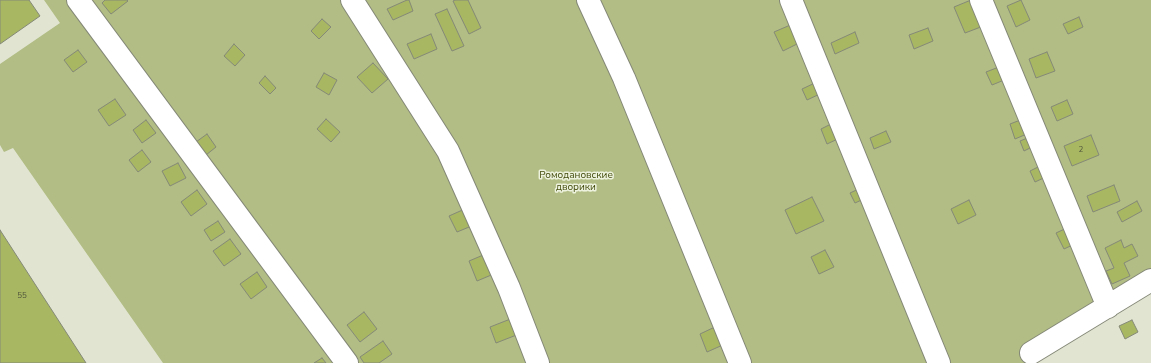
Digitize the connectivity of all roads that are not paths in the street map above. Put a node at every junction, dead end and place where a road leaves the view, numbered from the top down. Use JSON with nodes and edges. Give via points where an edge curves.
{"nodes":[{"id":1,"x":78,"y":0,"type":"edge"},
{"id":2,"x":352,"y":0,"type":"edge"},
{"id":3,"x":588,"y":0,"type":"edge"},
{"id":4,"x":790,"y":0,"type":"edge"},
{"id":5,"x":981,"y":0,"type":"edge"},
{"id":6,"x":1151,"y":280,"type":"edge"},
{"id":7,"x":1108,"y":307,"type":"junction"},
{"id":8,"x":1031,"y":354,"type":"dead end"},
{"id":9,"x":347,"y":363,"type":"edge"},
{"id":10,"x":538,"y":363,"type":"edge"},
{"id":11,"x":740,"y":363,"type":"edge"},
{"id":12,"x":940,"y":363,"type":"edge"}],
"edges":[{"from":1,"to":9,"type":"lane"},
{"from":2,"to":10,"type":"lane","via":[[448,151],[509,288]]},
{"from":3,"to":11,"type":"lane","via":[[624,78]]},
{"from":4,"to":12,"type":"lane"},
{"from":5,"to":7,"type":"lane"},
{"from":6,"to":7,"type":"lane"},
{"from":7,"to":8,"type":"lane"}]}
